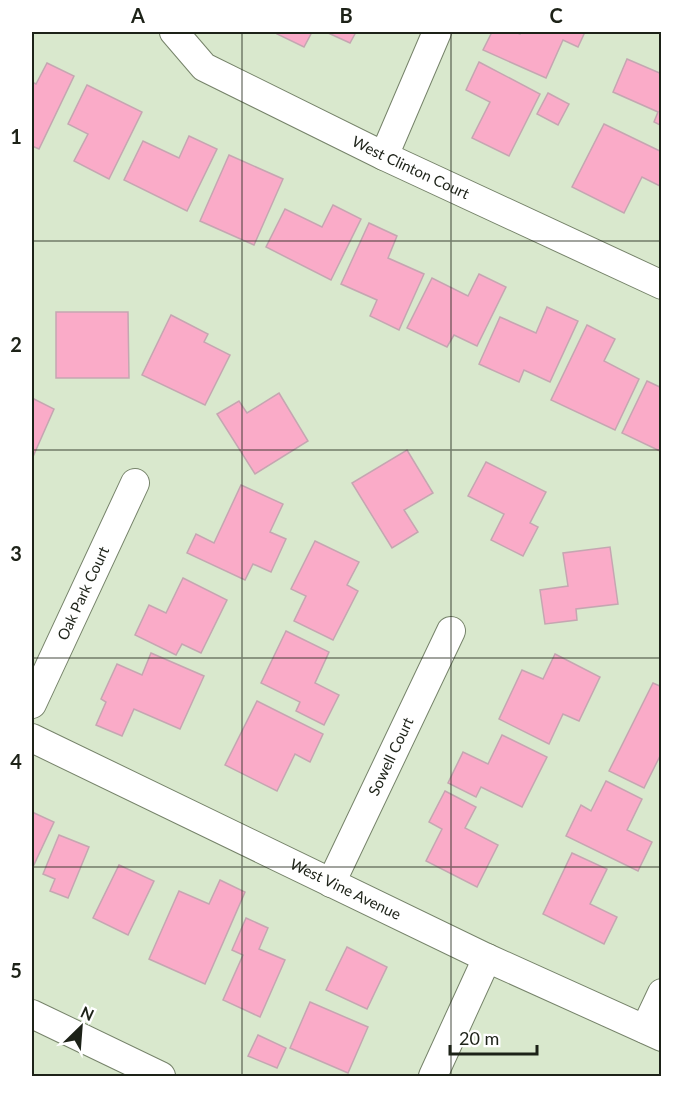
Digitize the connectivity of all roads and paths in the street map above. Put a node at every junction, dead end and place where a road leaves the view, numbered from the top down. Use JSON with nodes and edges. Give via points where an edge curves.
{"nodes":[{"id":1,"x":174,"y":32,"type":"edge"},
{"id":2,"x":437,"y":32,"type":"edge"},
{"id":3,"x":384,"y":156,"type":"junction"},
{"id":4,"x":662,"y":285,"type":"edge"},
{"id":5,"x":135,"y":483,"type":"dead end"},
{"id":6,"x":451,"y":631,"type":"dead end"},
{"id":7,"x":32,"y":704,"type":"edge"},
{"id":8,"x":32,"y":738,"type":"edge"},
{"id":9,"x":331,"y":882,"type":"junction"},
{"id":10,"x":487,"y":958,"type":"junction"},
{"id":11,"x":662,"y":993,"type":"edge"},
{"id":12,"x":32,"y":1014,"type":"edge"},
{"id":13,"x":653,"y":1033,"type":"edge"},
{"id":14,"x":161,"y":1077,"type":"edge"},
{"id":15,"x":433,"y":1077,"type":"edge"}],
"edges":[{"from":1,"to":3,"type":"street","name":"West Clinton Court","via":[[204,68]]},
{"from":2,"to":3,"type":"street"},
{"from":3,"to":4,"type":"street","name":"West Clinton Court"},
{"from":5,"to":7,"type":"street","name":"Oak Park Court"},
{"from":6,"to":9,"type":"street","name":"Sowell Court"},
{"from":8,"to":9,"type":"street","name":"West Vine Avenue"},
{"from":9,"to":10,"type":"street","name":"West Vine Avenue"},
{"from":10,"to":13,"type":"street","name":"West Vine Avenue"},
{"from":10,"to":15,"type":"street"},
{"from":11,"to":13,"type":"street"},
{"from":12,"to":14,"type":"street"}]}
